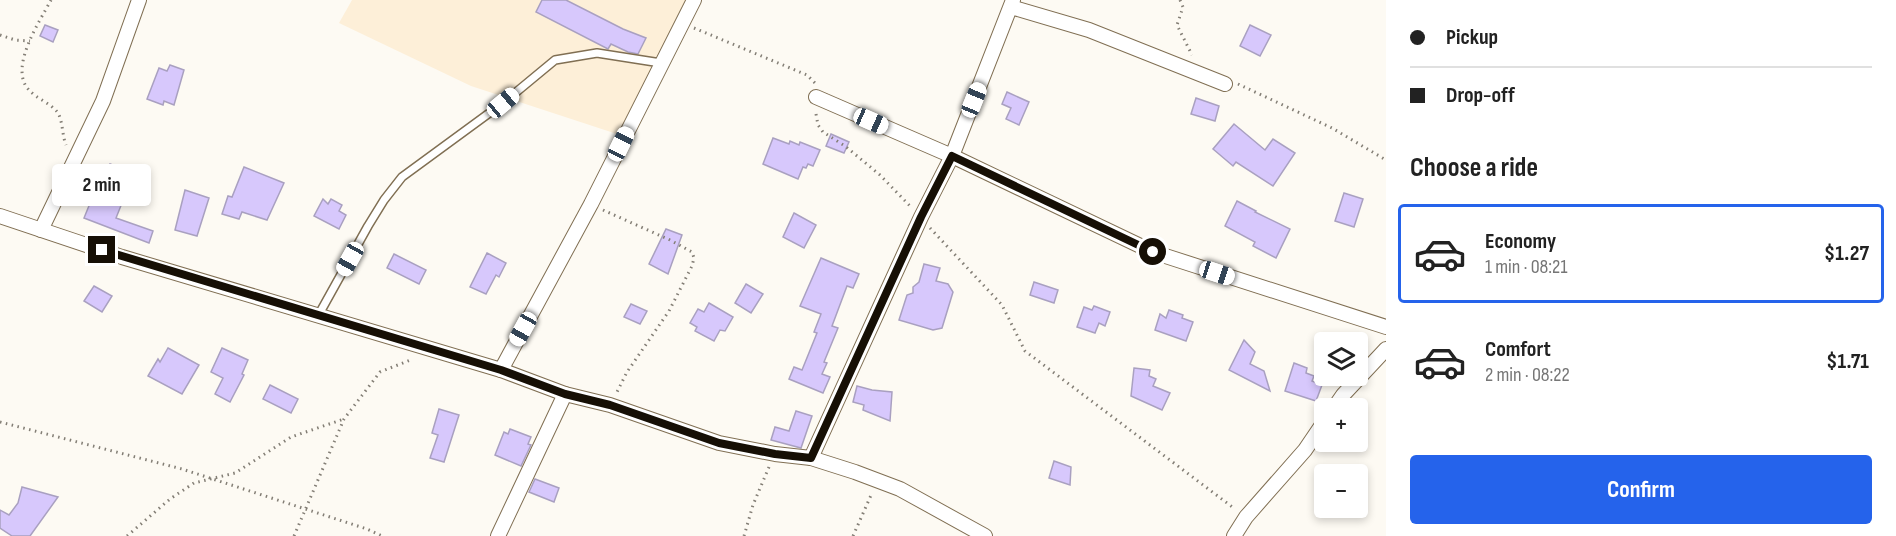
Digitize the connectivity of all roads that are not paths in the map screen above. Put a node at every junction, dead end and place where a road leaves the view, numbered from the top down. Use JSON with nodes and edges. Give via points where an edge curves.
{"nodes":[{"id":1,"x":140,"y":0,"type":"edge"},
{"id":2,"x":694,"y":0,"type":"edge"},
{"id":3,"x":1012,"y":3,"type":"edge"},
{"id":4,"x":661,"y":63,"type":"junction"},
{"id":5,"x":1228,"y":82,"type":"road end"},
{"id":6,"x":816,"y":97,"type":"dead end"},
{"id":7,"x":952,"y":156,"type":"junction"},
{"id":8,"x":0,"y":216,"type":"edge"},
{"id":9,"x":40,"y":230,"type":"junction"},
{"id":10,"x":318,"y":316,"type":"junction"},
{"id":11,"x":1386,"y":327,"type":"edge"},
{"id":12,"x":1386,"y":349,"type":"edge"},
{"id":13,"x":501,"y":370,"type":"junction"},
{"id":14,"x":565,"y":394,"type":"junction"},
{"id":15,"x":1340,"y":398,"type":"edge"},
{"id":16,"x":1314,"y":435,"type":"edge"},
{"id":17,"x":811,"y":458,"type":"junction"},
{"id":18,"x":498,"y":536,"type":"edge"},
{"id":19,"x":985,"y":536,"type":"edge"},
{"id":20,"x":1234,"y":536,"type":"edge"}],
"edges":[{"from":1,"to":9,"type":"street","via":[[103,101]]},
{"from":2,"to":4,"type":"street"},
{"from":3,"to":5,"type":"street"},
{"from":3,"to":7,"type":"street"},
{"from":4,"to":10,"type":"lane","via":[[597,52],[555,60],[402,177],[368,226]]},
{"from":4,"to":13,"type":"street","via":[[591,204]]},
{"from":6,"to":7,"type":"street"},
{"from":7,"to":11,"type":"street","via":[[1153,252]]},
{"from":7,"to":17,"type":"street"},
{"from":8,"to":9,"type":"street"},
{"from":9,"to":10,"type":"street"},
{"from":10,"to":13,"type":"street"},
{"from":12,"to":15,"type":"street"},
{"from":13,"to":14,"type":"street"},
{"from":14,"to":17,"type":"street","via":[[610,405],[719,443]]},
{"from":14,"to":18,"type":"street"},
{"from":16,"to":20,"type":"street"},
{"from":17,"to":19,"type":"street","via":[[900,489]]}]}
